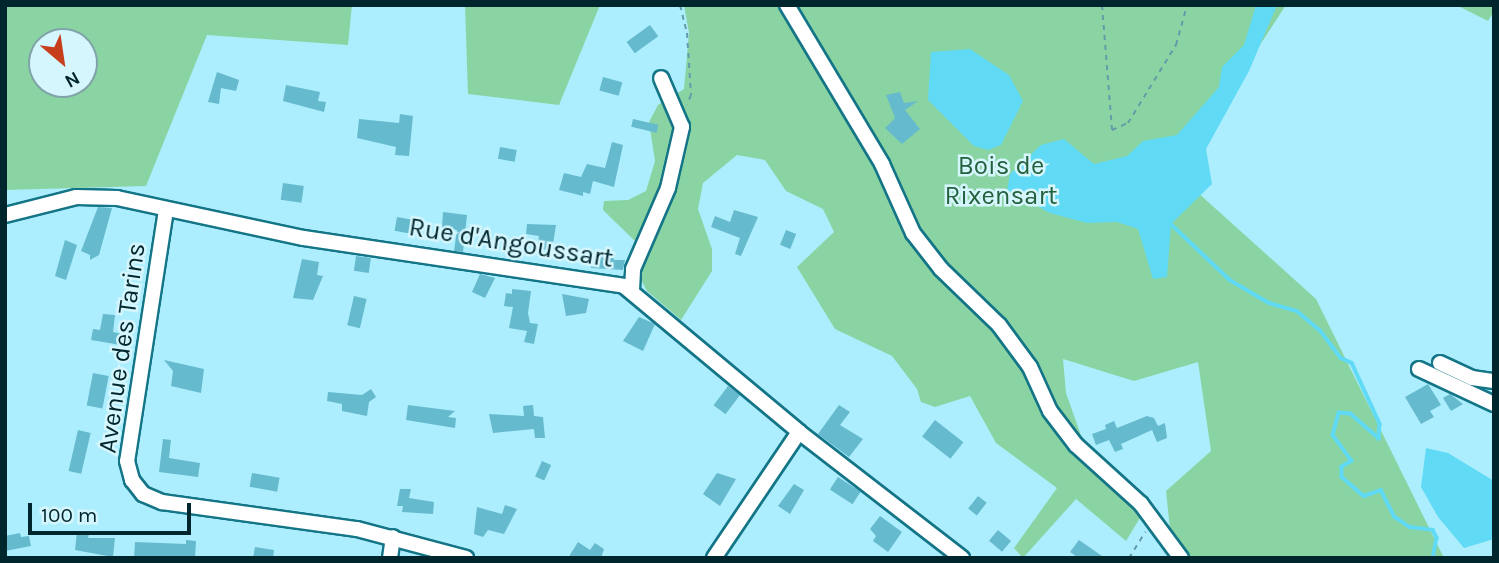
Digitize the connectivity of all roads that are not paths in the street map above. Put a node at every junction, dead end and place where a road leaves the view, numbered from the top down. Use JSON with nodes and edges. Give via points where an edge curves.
{"nodes":[{"id":1,"x":787,"y":5,"type":"edge"},
{"id":2,"x":661,"y":78,"type":"dead end"},
{"id":3,"x":166,"y":210,"type":"junction"},
{"id":4,"x":5,"y":215,"type":"edge"},
{"id":5,"x":632,"y":290,"type":"junction"},
{"id":6,"x":1440,"y":363,"type":"dead end"},
{"id":7,"x":1419,"y":369,"type":"dead end"},
{"id":8,"x":1494,"y":381,"type":"edge"},
{"id":9,"x":1494,"y":404,"type":"edge"},
{"id":10,"x":799,"y":432,"type":"junction"},
{"id":11,"x":393,"y":537,"type":"junction"},
{"id":12,"x":390,"y":558,"type":"edge"},
{"id":13,"x":466,"y":558,"type":"edge"},
{"id":14,"x":714,"y":558,"type":"edge"},
{"id":15,"x":962,"y":558,"type":"edge"},
{"id":16,"x":1181,"y":558,"type":"edge"}],
"edges":[{"from":1,"to":16,"type":"street","via":[[882,163],[912,233],[941,269],[999,325],[1030,367],[1050,411],[1076,445],[1153,520]]},
{"from":2,"to":5,"type":"street","via":[[681,118],[681,138],[668,188],[633,269]]},
{"from":3,"to":4,"type":"street","name":"Rue d'Angoussart","via":[[90,196]]},
{"from":3,"to":5,"type":"street","name":"Rue d'Angoussart","via":[[304,238],[524,268]]},
{"from":3,"to":11,"type":"street","name":"Avenue des Tarins","via":[[127,461],[132,480],[143,494],[162,502]]},
{"from":5,"to":10,"type":"street","name":"Rue d'Angoussart"},
{"from":6,"to":8,"type":"street","via":[[1472,378]]},
{"from":7,"to":9,"type":"street"},
{"from":10,"to":14,"type":"street"},
{"from":10,"to":15,"type":"street","name":"Rue d'Angoussart"},
{"from":11,"to":12,"type":"street"},
{"from":11,"to":13,"type":"street","name":"Avenue des Tarins"}]}
